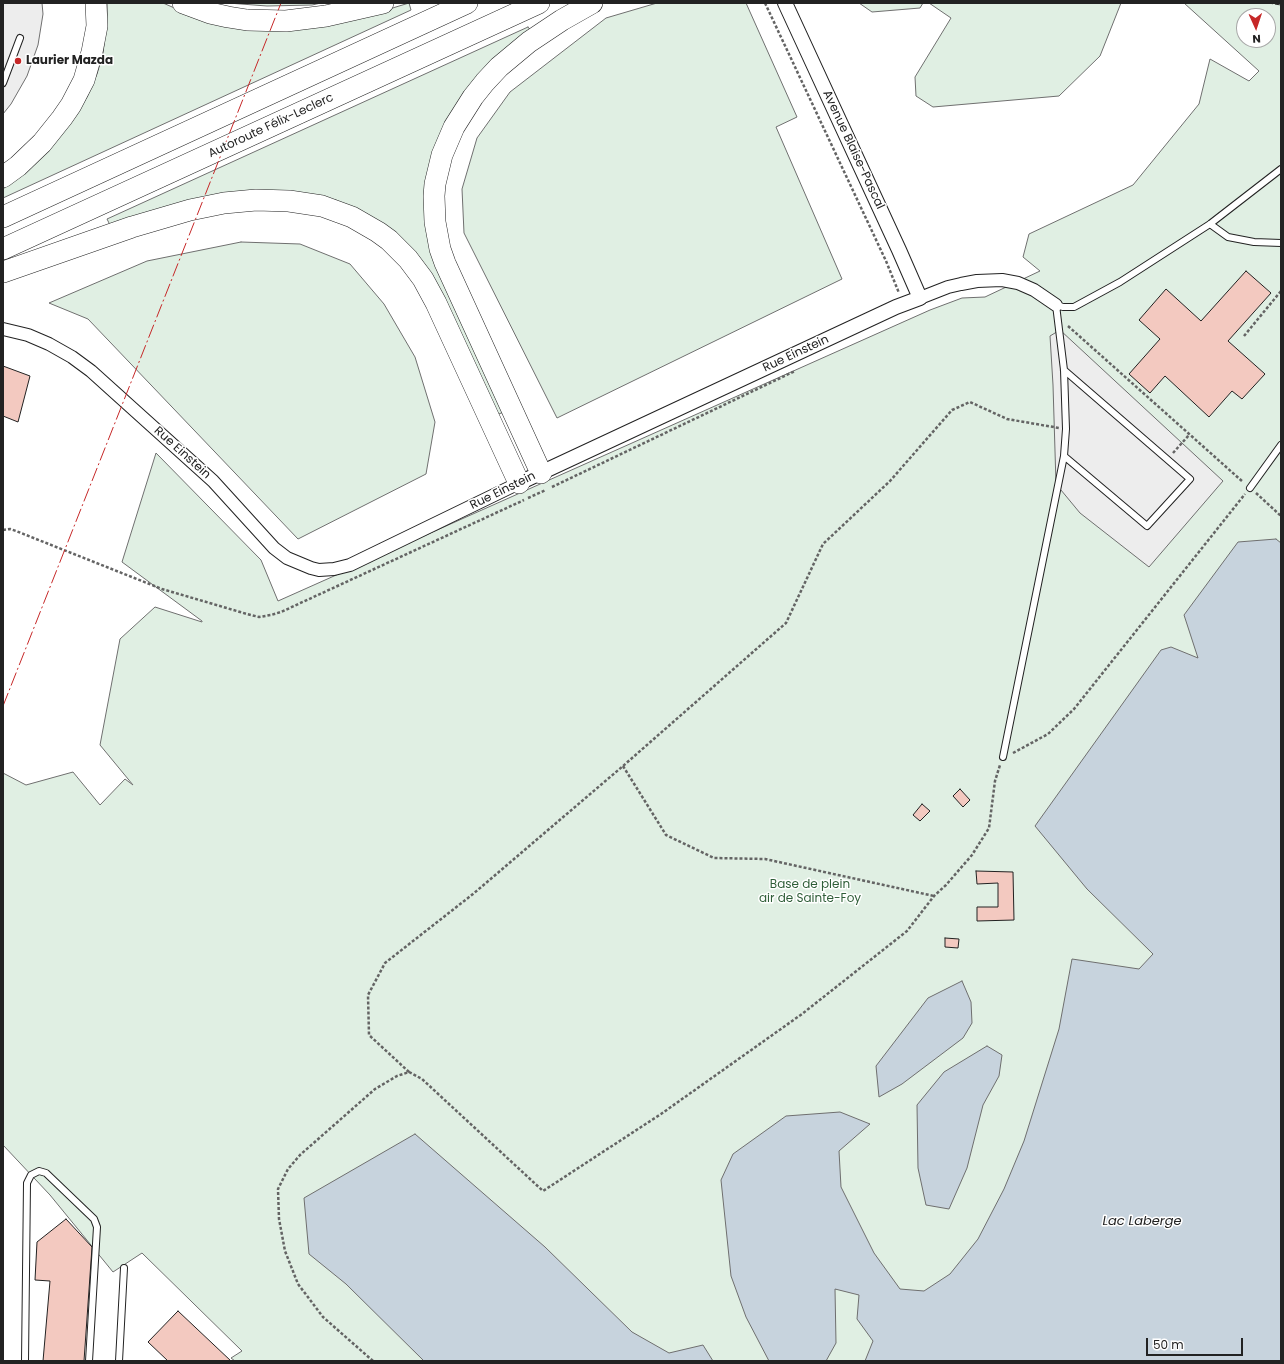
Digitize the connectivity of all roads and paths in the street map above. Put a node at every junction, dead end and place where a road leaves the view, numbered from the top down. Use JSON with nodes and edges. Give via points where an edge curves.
{"nodes":[{"id":1,"x":96,"y":3,"type":"edge"},
{"id":2,"x":183,"y":3,"type":"edge"},
{"id":3,"x":383,"y":3,"type":"edge"},
{"id":4,"x":467,"y":3,"type":"edge"},
{"id":5,"x":539,"y":3,"type":"edge"},
{"id":6,"x":592,"y":3,"type":"edge"},
{"id":7,"x":765,"y":3,"type":"edge"},
{"id":8,"x":785,"y":3,"type":"edge"},
{"id":9,"x":20,"y":38,"type":"dead end"},
{"id":10,"x":3,"y":83,"type":"edge"},
{"id":11,"x":1281,"y":168,"type":"edge"},
{"id":12,"x":3,"y":177,"type":"edge"},
{"id":13,"x":3,"y":217,"type":"edge"},
{"id":14,"x":1210,"y":224,"type":"junction"},
{"id":15,"x":1281,"y":243,"type":"edge"},
{"id":16,"x":3,"y":249,"type":"edge"},
{"id":17,"x":3,"y":272,"type":"edge"},
{"id":18,"x":894,"y":282,"type":"dead end"},
{"id":19,"x":1281,"y":291,"type":"edge"},
{"id":20,"x":920,"y":298,"type":"junction"},
{"id":21,"x":1056,"y":306,"type":"junction"},
{"id":22,"x":3,"y":329,"type":"edge"},
{"id":23,"x":1244,"y":336,"type":"dead end"},
{"id":24,"x":1064,"y":370,"type":"junction"},
{"id":25,"x":1066,"y":429,"type":"junction"},
{"id":26,"x":1190,"y":435,"type":"junction"},
{"id":27,"x":1281,"y":445,"type":"edge"},
{"id":28,"x":1064,"y":456,"type":"junction"},
{"id":29,"x":1168,"y":460,"type":"junction"},
{"id":30,"x":541,"y":473,"type":"junction"},
{"id":31,"x":519,"y":483,"type":"junction"},
{"id":32,"x":1250,"y":488,"type":"junction"},
{"id":33,"x":1281,"y":516,"type":"edge"},
{"id":34,"x":1003,"y":757,"type":"junction"},
{"id":35,"x":623,"y":766,"type":"junction"},
{"id":36,"x":934,"y":896,"type":"junction"},
{"id":37,"x":409,"y":1072,"type":"junction"},
{"id":38,"x":124,"y":1268,"type":"dead end"},
{"id":39,"x":25,"y":1361,"type":"edge"},
{"id":40,"x":89,"y":1361,"type":"edge"},
{"id":41,"x":119,"y":1361,"type":"edge"},
{"id":42,"x":373,"y":1361,"type":"edge"}],
"edges":[{"from":1,"to":12,"type":"highway","via":[[97,26],[92,52],[84,80],[71,105],[42,143]]},
{"from":2,"to":3,"type":"highway","via":[[228,17],[286,21],[326,16]]},
{"from":4,"to":13,"type":"highway"},
{"from":5,"to":16,"type":"highway","name":"Autoroute Félix-Leclerc"},
{"from":6,"to":30,"type":"highway","via":[[529,42],[485,82],[454,127],[442,154],[435,184],[435,222],[445,263]]},
{"from":7,"to":18,"type":"path"},
{"from":8,"to":20,"type":"street","name":"Avenue Blaise-Pascal"},
{"from":9,"to":10,"type":"lane"},
{"from":11,"to":14,"type":"lane"},
{"from":14,"to":15,"type":"lane","via":[[1228,237],[1254,242]]},
{"from":14,"to":21,"type":"lane","via":[[1083,303],[1074,307]]},
{"from":17,"to":31,"type":"highway","via":[[132,226],[224,203],[256,200],[289,201],[322,206],[352,217],[389,240],[408,259],[423,280]]},
{"from":19,"to":23,"type":"path"},
{"from":20,"to":21,"type":"street","name":"Rue Einstein","via":[[961,284],[1002,280],[1034,290]]},
{"from":20,"to":30,"type":"street","name":"Rue Einstein"},
{"from":21,"to":24,"type":"lane"},
{"from":21,"to":26,"type":"path","via":[[1069,328]]},
{"from":22,"to":31,"type":"street","name":"Rue Einstein","via":[[28,335],[49,344],[91,371],[213,481],[274,548],[302,566],[326,570],[350,565]]},
{"from":24,"to":25,"type":"lane"},
{"from":24,"to":29,"type":"lane"},
{"from":25,"to":28,"type":"lane"},
{"from":25,"to":35,"type":"path","via":[[1007,419],[970,402],[952,410],[890,481],[822,544],[786,623]]},
{"from":26,"to":29,"type":"path"},
{"from":26,"to":32,"type":"path"},
{"from":27,"to":32,"type":"lane"},
{"from":28,"to":29,"type":"lane","via":[[1146,526],[1190,479]]},
{"from":28,"to":34,"type":"lane"},
{"from":30,"to":31,"type":"street","name":"Rue Einstein"},
{"from":32,"to":33,"type":"path"},
{"from":32,"to":34,"type":"path","via":[[1074,709],[1048,734]]},
{"from":34,"to":36,"type":"path","via":[[995,781],[989,828],[972,855]]},
{"from":35,"to":36,"type":"path","via":[[666,835],[714,858],[765,859]]},
{"from":35,"to":37,"type":"path","via":[[473,894],[385,963],[368,995],[369,1035]]},
{"from":36,"to":37,"type":"path","via":[[907,931],[802,1014],[661,1114],[543,1191],[422,1079]]},
{"from":37,"to":42,"type":"path","via":[[375,1089],[300,1155],[288,1169],[278,1189],[279,1219],[285,1251],[298,1284],[323,1317]]},
{"from":38,"to":41,"type":"lane"},
{"from":39,"to":40,"type":"lane","via":[[27,1182],[31,1175],[39,1171],[52,1178],[94,1219],[98,1227]]}]}
